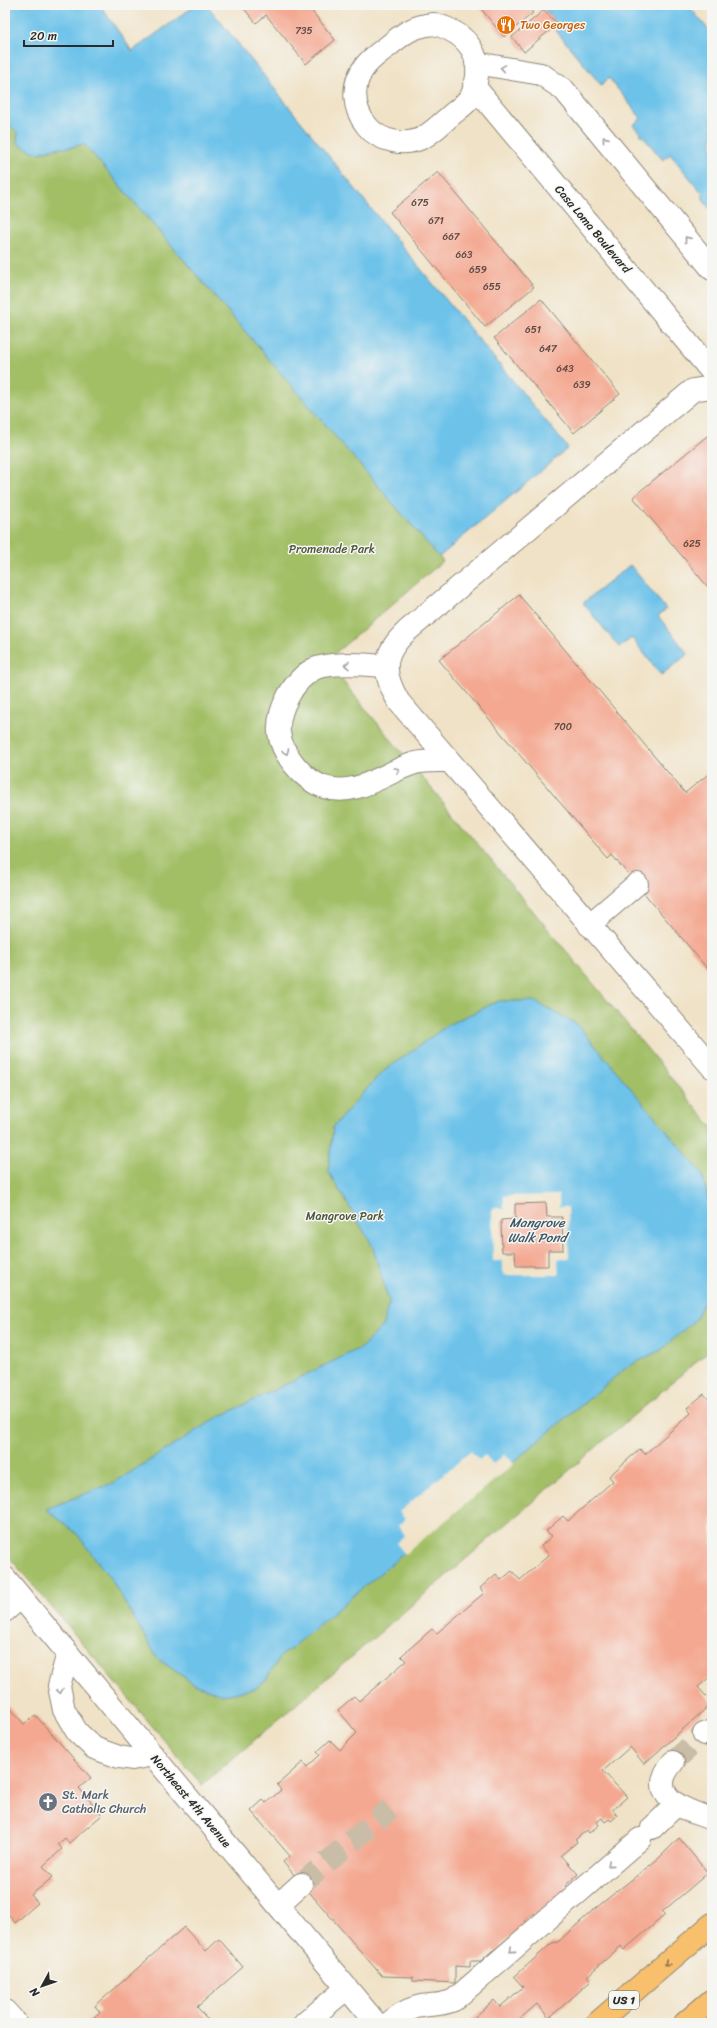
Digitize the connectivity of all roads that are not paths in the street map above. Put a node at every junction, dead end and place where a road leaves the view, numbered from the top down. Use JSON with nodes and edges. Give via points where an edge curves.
{"nodes":[{"id":1,"x":476,"y":63,"type":"junction"},
{"id":2,"x":474,"y":86,"type":"junction"},
{"id":3,"x":712,"y":269,"type":"edge"},
{"id":4,"x":712,"y":372,"type":"edge"},
{"id":5,"x":712,"y":387,"type":"edge"},
{"id":6,"x":386,"y":666,"type":"junction"},
{"id":7,"x":448,"y":761,"type":"junction"},
{"id":8,"x":637,"y":884,"type":"dead end"},
{"id":9,"x":589,"y":924,"type":"junction"},
{"id":10,"x":712,"y":1067,"type":"edge"},
{"id":11,"x":5,"y":1578,"type":"edge"},
{"id":12,"x":13,"y":1604,"type":"edge"},
{"id":13,"x":68,"y":1653,"type":"junction"},
{"id":14,"x":153,"y":1755,"type":"junction"},
{"id":15,"x":673,"y":1762,"type":"tunnel mouth"},
{"id":16,"x":677,"y":1804,"type":"junction"},
{"id":17,"x":712,"y":1819,"type":"edge"},
{"id":18,"x":301,"y":1884,"type":"tunnel mouth"},
{"id":19,"x":278,"y":1905,"type":"junction"},
{"id":20,"x":712,"y":1924,"type":"edge"},
{"id":21,"x":347,"y":1988,"type":"junction"},
{"id":22,"x":712,"y":2000,"type":"edge"},
{"id":23,"x":5,"y":2011,"type":"edge"},
{"id":24,"x":16,"y":2023,"type":"edge"},
{"id":25,"x":305,"y":2023,"type":"edge"},
{"id":26,"x":376,"y":2023,"type":"edge"},
{"id":27,"x":389,"y":2023,"type":"edge"},
{"id":28,"x":597,"y":2023,"type":"edge"},
{"id":29,"x":684,"y":2023,"type":"edge"}],
"edges":[{"from":1,"to":2,"type":"street","via":[[478,70]]},
{"from":1,"to":2,"type":"street","via":[[470,45],[458,34],[434,24],[420,25],[405,32],[366,65],[355,87],[356,103],[358,112],[374,133],[400,142],[416,140],[425,136],[467,102]]},
{"from":3,"to":1,"type":"street","one_way":true,"via":[[564,90],[541,74]]},
{"from":2,"to":4,"type":"street","name":"Casa Loma Boulevard"},
{"from":5,"to":6,"type":"street","via":[[693,390],[407,631],[393,645]]},
{"from":6,"to":7,"type":"street","via":[[390,686],[399,702]]},
{"from":6,"to":7,"type":"street","one_way":true,"via":[[340,664],[314,669],[293,687],[282,710],[279,732],[288,757],[303,773],[324,787],[347,790],[364,786],[415,763],[427,760]]},
{"from":7,"to":9,"type":"street"},
{"from":8,"to":9,"type":"street"},
{"from":9,"to":10,"type":"street"},
{"from":11,"to":12,"type":"street","name":"Northeast 4th Avenue"},
{"from":12,"to":13,"type":"street","name":"Northeast 4th Avenue"},
{"from":13,"to":14,"type":"street","name":"Northeast 4th Avenue"},
{"from":13,"to":14,"type":"street","one_way":true,"via":[[59,1686],[64,1710],[77,1732],[94,1748],[119,1757],[132,1759]]},
{"from":14,"to":19,"type":"street","name":"Northeast 4th Avenue"},
{"from":15,"to":16,"type":"street","via":[[662,1780],[663,1791]]},
{"from":16,"to":17,"type":"street","via":[[690,1812]]},
{"from":16,"to":27,"type":"street","one_way":true,"via":[[646,1834],[454,2000],[443,2005],[415,2008],[402,2013]]},
{"from":18,"to":19,"type":"street"},
{"from":19,"to":21,"type":"street","name":"Northeast 4th Avenue"},
{"from":20,"to":28,"type":"main road","number":"US 1","one_way":true},
{"from":21,"to":25,"type":"street"},
{"from":21,"to":26,"type":"street","name":"Northeast 4th Avenue"},
{"from":22,"to":29,"type":"main road"},
{"from":23,"to":24,"type":"street"}]}
